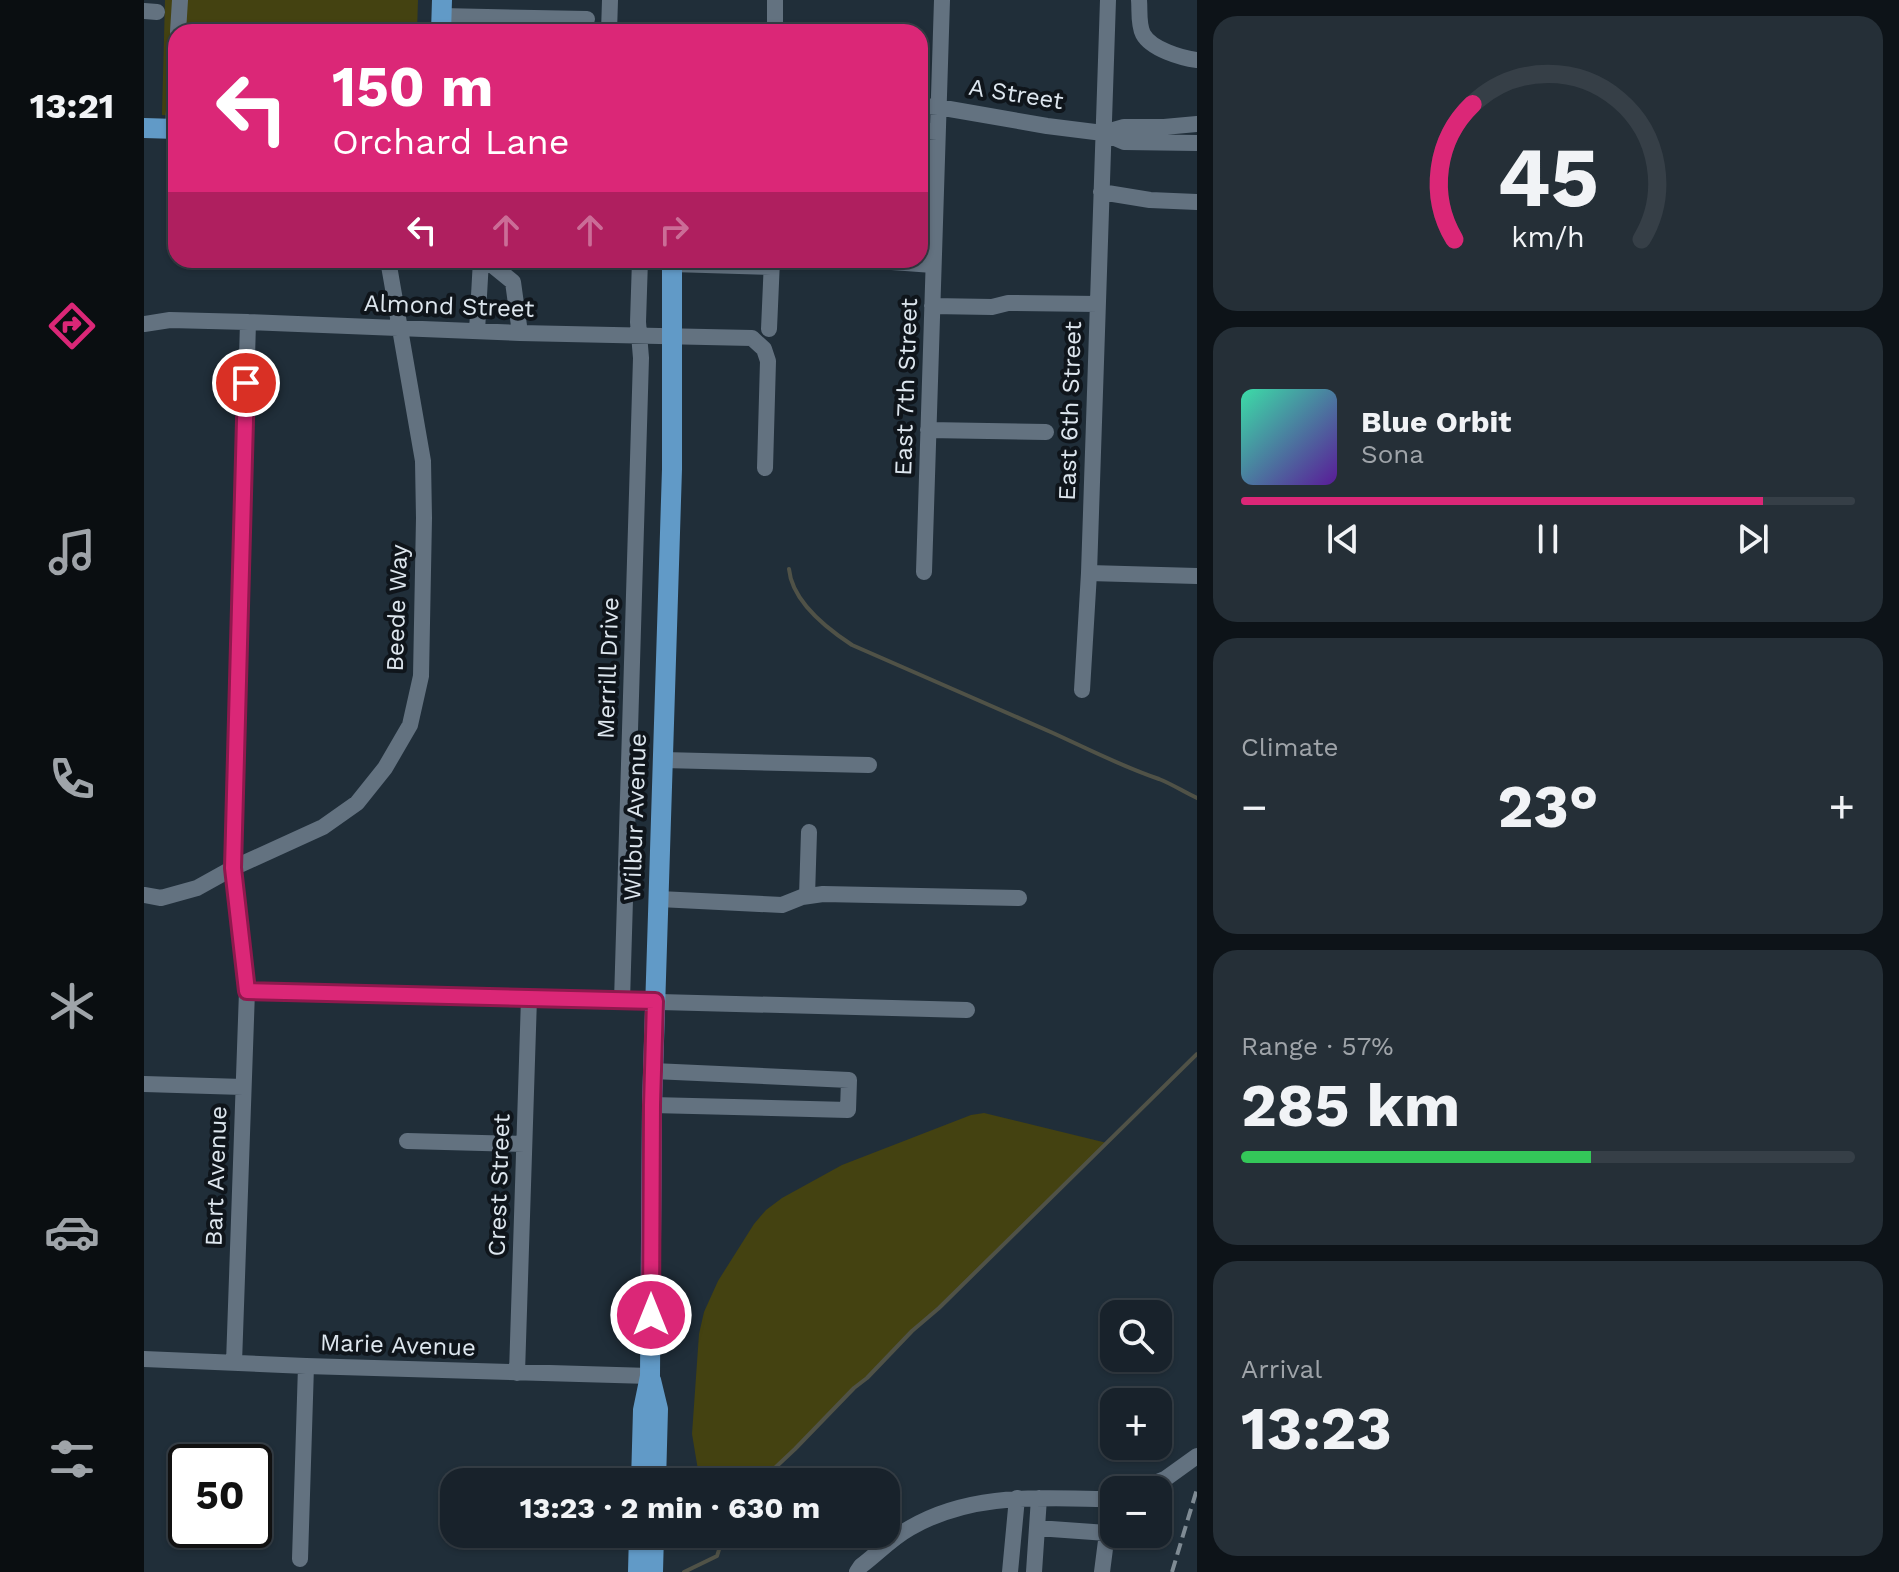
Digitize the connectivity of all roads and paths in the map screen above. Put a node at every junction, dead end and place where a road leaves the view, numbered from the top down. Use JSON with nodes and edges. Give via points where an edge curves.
{"nodes":[{"id":1,"x":180,"y":0,"type":"edge"},
{"id":2,"x":610,"y":0,"type":"edge"},
{"id":3,"x":775,"y":0,"type":"edge"},
{"id":4,"x":942,"y":0,"type":"edge"},
{"id":5,"x":1108,"y":0,"type":"edge"},
{"id":6,"x":1139,"y":0,"type":"edge"},
{"id":7,"x":441,"y":16,"type":"edge"},
{"id":8,"x":587,"y":19,"type":"dead end"},
{"id":9,"x":178,"y":24,"type":"edge"},
{"id":10,"x":478,"y":24,"type":"edge"},
{"id":11,"x":518,"y":24,"type":"edge"},
{"id":12,"x":609,"y":24,"type":"edge"},
{"id":13,"x":775,"y":24,"type":"edge"},
{"id":14,"x":1197,"y":60,"type":"edge"},
{"id":15,"x":928,"y":106,"type":"edge"},
{"id":16,"x":938,"y":107,"type":"junction"},
{"id":17,"x":1197,"y":124,"type":"edge"},
{"id":18,"x":144,"y":128,"type":"edge"},
{"id":19,"x":168,"y":129,"type":"edge"},
{"id":20,"x":929,"y":132,"type":"edge"},
{"id":21,"x":1103,"y":133,"type":"junction"},
{"id":22,"x":1197,"y":143,"type":"edge"},
{"id":23,"x":1101,"y":192,"type":"junction"},
{"id":24,"x":1197,"y":202,"type":"edge"},
{"id":25,"x":928,"y":265,"type":"edge"},
{"id":26,"x":933,"y":265,"type":"junction"},
{"id":27,"x":390,"y":268,"type":"edge"},
{"id":28,"x":482,"y":268,"type":"edge"},
{"id":29,"x":494,"y":268,"type":"edge"},
{"id":30,"x":640,"y":268,"type":"edge"},
{"id":31,"x":672,"y":268,"type":"edge"},
{"id":32,"x":772,"y":268,"type":"edge"},
{"id":33,"x":1098,"y":304,"type":"junction"},
{"id":34,"x":932,"y":306,"type":"junction"},
{"id":35,"x":248,"y":322,"type":"junction"},
{"id":36,"x":144,"y":324,"type":"edge"},
{"id":37,"x":401,"y":329,"type":"junction"},
{"id":38,"x":769,"y":329,"type":"dead end"},
{"id":39,"x":477,"y":331,"type":"junction"},
{"id":40,"x":520,"y":333,"type":"junction"},
{"id":41,"x":639,"y":336,"type":"junction"},
{"id":42,"x":672,"y":337,"type":"junction"},
{"id":43,"x":928,"y":430,"type":"junction"},
{"id":44,"x":1046,"y":432,"type":"dead end"},
{"id":45,"x":765,"y":468,"type":"dead end"},
{"id":46,"x":924,"y":572,"type":"dead end"},
{"id":47,"x":1089,"y":573,"type":"junction"},
{"id":48,"x":1197,"y":576,"type":"edge"},
{"id":49,"x":1082,"y":690,"type":"dead end"},
{"id":50,"x":663,"y":760,"type":"junction"},
{"id":51,"x":869,"y":765,"type":"dead end"},
{"id":52,"x":809,"y":832,"type":"dead end"},
{"id":53,"x":233,"y":868,"type":"junction"},
{"id":54,"x":144,"y":895,"type":"edge"},
{"id":55,"x":807,"y":896,"type":"junction"},
{"id":56,"x":1019,"y":898,"type":"dead end"},
{"id":57,"x":659,"y":899,"type":"junction"},
{"id":58,"x":247,"y":991,"type":"junction"},
{"id":59,"x":529,"y":998,"type":"junction"},
{"id":60,"x":622,"y":1001,"type":"junction"},
{"id":61,"x":655,"y":1001,"type":"junction"},
{"id":62,"x":967,"y":1010,"type":"dead end"},
{"id":63,"x":653,"y":1071,"type":"junction"},
{"id":64,"x":144,"y":1084,"type":"edge"},
{"id":65,"x":243,"y":1087,"type":"junction"},
{"id":66,"x":652,"y":1105,"type":"junction"},
{"id":67,"x":407,"y":1141,"type":"dead end"},
{"id":68,"x":524,"y":1144,"type":"junction"},
{"id":69,"x":144,"y":1359,"type":"edge"},
{"id":70,"x":234,"y":1363,"type":"junction"},
{"id":71,"x":306,"y":1366,"type":"junction"},
{"id":72,"x":517,"y":1373,"type":"junction"},
{"id":73,"x":650,"y":1376,"type":"junction"},
{"id":74,"x":1197,"y":1456,"type":"edge"},
{"id":75,"x":641,"y":1468,"type":"edge"},
{"id":76,"x":656,"y":1468,"type":"edge"},
{"id":77,"x":1169,"y":1476,"type":"edge"},
{"id":78,"x":1017,"y":1498,"type":"junction"},
{"id":79,"x":1039,"y":1498,"type":"junction"},
{"id":80,"x":1100,"y":1499,"type":"edge"},
{"id":81,"x":1037,"y":1528,"type":"junction"},
{"id":82,"x":639,"y":1548,"type":"edge"},
{"id":83,"x":654,"y":1548,"type":"edge"},
{"id":84,"x":300,"y":1559,"type":"dead end"},
{"id":85,"x":638,"y":1572,"type":"edge"},
{"id":86,"x":653,"y":1572,"type":"edge"},
{"id":87,"x":857,"y":1572,"type":"edge"},
{"id":88,"x":1010,"y":1572,"type":"edge"},
{"id":89,"x":1034,"y":1572,"type":"edge"},
{"id":90,"x":1102,"y":1572,"type":"edge"}],
"edges":[{"from":1,"to":9,"type":"street"},
{"from":2,"to":12,"type":"street"},
{"from":3,"to":13,"type":"street"},
{"from":4,"to":16,"type":"street","name":"East 7th Street"},
{"from":5,"to":21,"type":"street","name":"East 6th Street"},
{"from":6,"to":14,"type":"street","via":[[1144,35],[1166,51]]},
{"from":7,"to":10,"type":"street"},
{"from":8,"to":11,"type":"street"},
{"from":15,"to":16,"type":"street","name":"A Street"},
{"from":16,"to":20,"type":"street","name":"East 7th Street"},
{"from":16,"to":21,"type":"street","name":"A Street"},
{"from":17,"to":21,"type":"street","name":"A Street"},
{"from":18,"to":19,"type":"main road"},
{"from":20,"to":26,"type":"street","name":"East 7th Street"},
{"from":21,"to":22,"type":"street","name":"A Street","via":[[1124,142]]},
{"from":21,"to":23,"type":"street","name":"East 6th Street"},
{"from":23,"to":24,"type":"street"},
{"from":23,"to":33,"type":"street","name":"East 6th Street"},
{"from":25,"to":26,"type":"street"},
{"from":26,"to":34,"type":"street","name":"East 7th Street"},
{"from":27,"to":37,"type":"street","name":"Beede Way"},
{"from":28,"to":39,"type":"street"},
{"from":29,"to":40,"type":"street","via":[[513,282]]},
{"from":30,"to":41,"type":"street","name":"Merrill Drive"},
{"from":31,"to":42,"type":"main road","name":"Wilbur Avenue"},
{"from":32,"to":38,"type":"street"},
{"from":33,"to":34,"type":"street"},
{"from":33,"to":47,"type":"street","name":"East 6th Street"},
{"from":34,"to":43,"type":"street","name":"East 7th Street"},
{"from":35,"to":36,"type":"street","name":"Almond Street"},
{"from":35,"to":37,"type":"street","name":"Almond Street"},
{"from":35,"to":53,"type":"street","name":"Bart Avenue"},
{"from":37,"to":39,"type":"street","name":"Almond Street"},
{"from":37,"to":53,"type":"street","name":"Beede Way","via":[[424,489],[421,676],[410,725],[357,803],[323,827]]},
{"from":39,"to":40,"type":"street","name":"Almond Street"},
{"from":40,"to":41,"type":"street","name":"Almond Street"},
{"from":41,"to":42,"type":"street","name":"Almond Street"},
{"from":41,"to":60,"type":"street","name":"Merrill Drive"},
{"from":42,"to":45,"type":"street","name":"Almond Street","via":[[752,338],[764,349]]},
{"from":42,"to":50,"type":"main road","name":"Wilbur Avenue"},
{"from":43,"to":44,"type":"street"},
{"from":43,"to":46,"type":"street","name":"East 7th Street"},
{"from":47,"to":48,"type":"street"},
{"from":47,"to":49,"type":"street","name":"East 6th Street"},
{"from":50,"to":51,"type":"street"},
{"from":50,"to":57,"type":"main road","name":"Wilbur Avenue"},
{"from":52,"to":55,"type":"street"},
{"from":53,"to":54,"type":"street","name":"Beede Way","via":[[197,888],[161,898]]},
{"from":53,"to":58,"type":"street","name":"Bart Avenue"},
{"from":55,"to":56,"type":"street"},
{"from":55,"to":57,"type":"street","via":[[782,905]]},
{"from":57,"to":61,"type":"main road","name":"Wilbur Avenue"},
{"from":58,"to":59,"type":"street"},
{"from":58,"to":65,"type":"street","name":"Bart Avenue"},
{"from":59,"to":60,"type":"street"},
{"from":59,"to":68,"type":"street","name":"Crest Street"},
{"from":60,"to":61,"type":"street"},
{"from":61,"to":62,"type":"street"},
{"from":61,"to":63,"type":"main road","name":"Wilbur Avenue"},
{"from":63,"to":66,"type":"main road","name":"Wilbur Avenue"},
{"from":63,"to":66,"type":"street","via":[[849,1080],[848,1110]]},
{"from":64,"to":65,"type":"street"},
{"from":65,"to":70,"type":"street","name":"Bart Avenue"},
{"from":66,"to":73,"type":"main road","name":"Wilbur Avenue"},
{"from":67,"to":68,"type":"street"},
{"from":68,"to":72,"type":"street","name":"Crest Street"},
{"from":69,"to":70,"type":"street","name":"Marie Avenue"},
{"from":70,"to":71,"type":"street","name":"Marie Avenue"},
{"from":71,"to":72,"type":"street","name":"Marie Avenue"},
{"from":71,"to":84,"type":"street"},
{"from":72,"to":73,"type":"street","name":"Marie Avenue"},
{"from":73,"to":75,"type":"main road","name":"Wilbur Avenue"},
{"from":73,"to":76,"type":"main road","name":"Wilbur Avenue","via":[[658,1409]]},
{"from":74,"to":77,"type":"street"},
{"from":78,"to":79,"type":"street"},
{"from":78,"to":87,"type":"street","via":[[933,1516],[908,1529]]},
{"from":78,"to":88,"type":"street"},
{"from":79,"to":80,"type":"street"},
{"from":79,"to":81,"type":"street"},
{"from":81,"to":89,"type":"street"},
{"from":81,"to":90,"type":"street","via":[[1107,1533]]},
{"from":82,"to":85,"type":"main road"},
{"from":83,"to":86,"type":"main road"}]}
